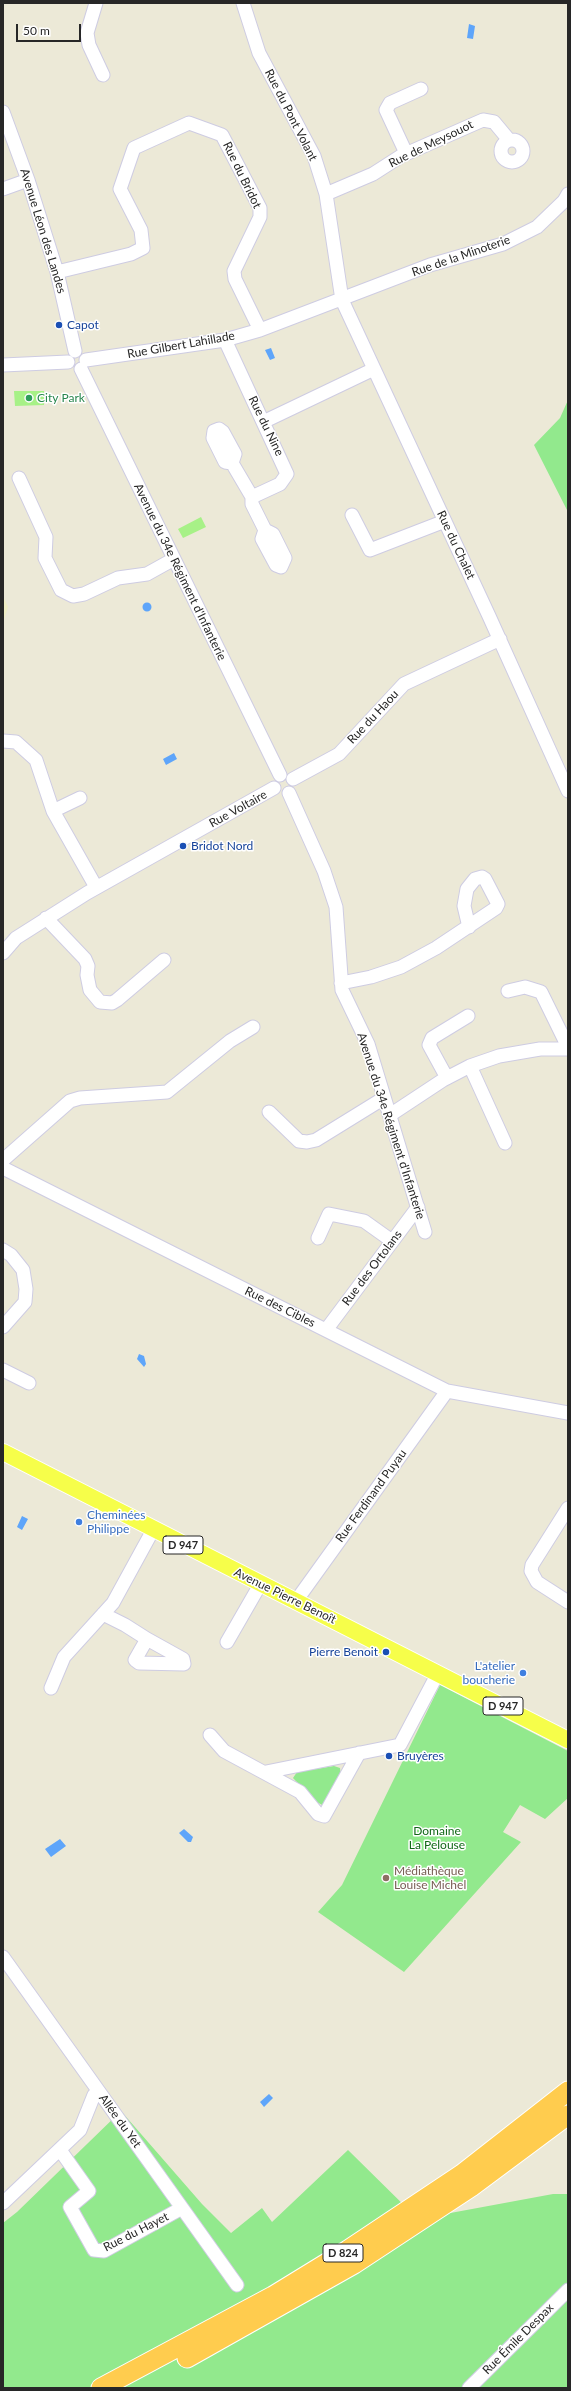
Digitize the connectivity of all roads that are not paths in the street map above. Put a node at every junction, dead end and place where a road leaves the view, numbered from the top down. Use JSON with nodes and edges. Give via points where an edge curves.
{"nodes":[{"id":1,"x":96,"y":3,"type":"edge"},
{"id":2,"x":243,"y":3,"type":"edge"},
{"id":3,"x":103,"y":76,"type":"dead end"},
{"id":4,"x":421,"y":89,"type":"dead end"},
{"id":5,"x":3,"y":112,"type":"edge"},
{"id":6,"x":508,"y":140,"type":"dead end"},
{"id":7,"x":406,"y":153,"type":"junction"},
{"id":8,"x":28,"y":180,"type":"junction"},
{"id":9,"x":3,"y":189,"type":"edge"},
{"id":10,"x":326,"y":194,"type":"junction"},
{"id":11,"x":568,"y":194,"type":"edge"},
{"id":12,"x":57,"y":272,"type":"junction"},
{"id":13,"x":342,"y":300,"type":"junction"},
{"id":14,"x":260,"y":330,"type":"junction"},
{"id":15,"x":225,"y":340,"type":"junction"},
{"id":16,"x":71,"y":357,"type":"junction"},
{"id":17,"x":83,"y":364,"type":"junction"},
{"id":18,"x":3,"y":365,"type":"edge"},
{"id":19,"x":374,"y":369,"type":"junction"},
{"id":20,"x":263,"y":422,"type":"junction"},
{"id":21,"x":232,"y":463,"type":"dead end"},
{"id":22,"x":19,"y":478,"type":"dead end"},
{"id":23,"x":252,"y":497,"type":"junction"},
{"id":24,"x":352,"y":515,"type":"dead end"},
{"id":25,"x":445,"y":521,"type":"junction"},
{"id":26,"x":264,"y":530,"type":"dead end"},
{"id":27,"x":174,"y":559,"type":"junction"},
{"id":28,"x":500,"y":639,"type":"junction"},
{"id":29,"x":3,"y":741,"type":"edge"},
{"id":30,"x":280,"y":775,"type":"junction"},
{"id":31,"x":293,"y":779,"type":"junction"},
{"id":32,"x":274,"y":788,"type":"junction"},
{"id":33,"x":568,"y":789,"type":"edge"},
{"id":34,"x":289,"y":793,"type":"junction"},
{"id":35,"x":80,"y":798,"type":"dead end"},
{"id":36,"x":53,"y":811,"type":"junction"},
{"id":37,"x":96,"y":887,"type":"junction"},
{"id":38,"x":46,"y":918,"type":"junction"},
{"id":39,"x":469,"y":926,"type":"dead end"},
{"id":40,"x":3,"y":953,"type":"edge"},
{"id":41,"x":164,"y":960,"type":"dead end"},
{"id":42,"x":341,"y":982,"type":"junction"},
{"id":43,"x":508,"y":992,"type":"dead end"},
{"id":44,"x":468,"y":1016,"type":"dead end"},
{"id":45,"x":253,"y":1027,"type":"dead end"},
{"id":46,"x":568,"y":1048,"type":"edge"},
{"id":47,"x":470,"y":1066,"type":"junction"},
{"id":48,"x":447,"y":1078,"type":"junction"},
{"id":49,"x":384,"y":1098,"type":"junction"},
{"id":50,"x":269,"y":1112,"type":"dead end"},
{"id":51,"x":390,"y":1115,"type":"junction"},
{"id":52,"x":505,"y":1143,"type":"dead end"},
{"id":53,"x":3,"y":1160,"type":"edge"},
{"id":54,"x":3,"y":1168,"type":"edge"},
{"id":55,"x":418,"y":1207,"type":"junction"},
{"id":56,"x":425,"y":1232,"type":"dead end"},
{"id":57,"x":318,"y":1238,"type":"dead end"},
{"id":58,"x":392,"y":1241,"type":"junction"},
{"id":59,"x":3,"y":1250,"type":"edge"},
{"id":60,"x":3,"y":1327,"type":"edge"},
{"id":61,"x":326,"y":1330,"type":"junction"},
{"id":62,"x":3,"y":1370,"type":"edge"},
{"id":63,"x":29,"y":1383,"type":"dead end"},
{"id":64,"x":447,"y":1391,"type":"junction"},
{"id":65,"x":568,"y":1413,"type":"edge"},
{"id":66,"x":3,"y":1452,"type":"edge"},
{"id":67,"x":568,"y":1508,"type":"edge"},
{"id":68,"x":153,"y":1530,"type":"junction"},
{"id":69,"x":260,"y":1584,"type":"junction"},
{"id":70,"x":296,"y":1601,"type":"junction"},
{"id":71,"x":568,"y":1602,"type":"edge"},
{"id":72,"x":103,"y":1614,"type":"junction"},
{"id":73,"x":147,"y":1639,"type":"dead end"},
{"id":74,"x":226,"y":1642,"type":"dead end"},
{"id":75,"x":438,"y":1673,"type":"junction"},
{"id":76,"x":51,"y":1688,"type":"dead end"},
{"id":77,"x":210,"y":1735,"type":"dead end"},
{"id":78,"x":568,"y":1740,"type":"edge"},
{"id":79,"x":359,"y":1753,"type":"junction"},
{"id":80,"x":266,"y":1772,"type":"junction"},
{"id":81,"x":3,"y":1957,"type":"edge"},
{"id":82,"x":98,"y":2091,"type":"junction"},
{"id":83,"x":568,"y":2092,"type":"edge"},
{"id":84,"x":568,"y":2115,"type":"edge"},
{"id":85,"x":568,"y":2118,"type":"edge"},
{"id":86,"x":545,"y":2132,"type":"junction"},
{"id":87,"x":60,"y":2150,"type":"junction"},
{"id":88,"x":3,"y":2203,"type":"edge"},
{"id":89,"x":182,"y":2208,"type":"junction"},
{"id":90,"x":237,"y":2285,"type":"dead end"},
{"id":91,"x":568,"y":2290,"type":"edge"},
{"id":92,"x":102,"y":2388,"type":"edge"},
{"id":93,"x":129,"y":2388,"type":"edge"},
{"id":94,"x":469,"y":2388,"type":"edge"}],
"edges":[{"from":1,"to":3,"type":"street","via":[[87,33],[89,45]]},
{"from":2,"to":10,"type":"street","name":"Rue du Pont Volant","via":[[259,53],[314,156]]},
{"from":4,"to":7,"type":"street","via":[[390,103],[386,110]]},
{"from":5,"to":8,"type":"street","name":"Avenue Léon des Landes"},
{"from":6,"to":7,"type":"street","name":"Rue de Meysouot","via":[[494,122],[483,120]]},
{"from":7,"to":10,"type":"street","name":"Rue de Meysouot","via":[[373,174]]},
{"from":8,"to":9,"type":"street"},
{"from":8,"to":12,"type":"street","name":"Avenue Léon des Landes"},
{"from":10,"to":13,"type":"street","name":"Rue du Pont Volant"},
{"from":11,"to":13,"type":"street","name":"Rue de la Minoterie","via":[[537,227],[503,244],[430,265]]},
{"from":12,"to":14,"type":"street","name":"Rue du Bridot","via":[[131,254],[143,248],[141,230],[120,189],[134,148],[189,123],[222,135],[260,208],[260,217],[234,271],[235,279]]},
{"from":12,"to":16,"type":"street","name":"Avenue Léon des Landes"},
{"from":13,"to":14,"type":"street","name":"Rue Gilbert Lahillade"},
{"from":13,"to":19,"type":"street","name":"Rue du Chalet"},
{"from":14,"to":15,"type":"street","name":"Rue Gilbert Lahillade"},
{"from":15,"to":17,"type":"street","name":"Rue Gilbert Lahillade"},
{"from":15,"to":20,"type":"street","name":"Rue du Nine"},
{"from":16,"to":17,"type":"street","via":[[72,369]]},
{"from":16,"to":18,"type":"street"},
{"from":17,"to":27,"type":"street","name":"Avenue du 34e Régiment d'Infanterie"},
{"from":19,"to":20,"type":"street"},
{"from":19,"to":25,"type":"street","name":"Rue du Chalet"},
{"from":20,"to":23,"type":"street","name":"Rue du Nine","via":[[287,474],[280,484]]},
{"from":21,"to":23,"type":"street"},
{"from":22,"to":27,"type":"street","via":[[46,537],[46,558],[61,590],[73,596],[84,594],[118,578],[147,574]]},
{"from":23,"to":26,"type":"street","via":[[252,504]]},
{"from":24,"to":25,"type":"street","via":[[370,550]]},
{"from":25,"to":28,"type":"street","name":"Rue du Chalet"},
{"from":27,"to":30,"type":"street","name":"Avenue du 34e Régiment d'Infanterie"},
{"from":28,"to":31,"type":"street","name":"Rue du Haou","via":[[404,684],[338,754]]},
{"from":28,"to":33,"type":"street","name":"Rue du Chalet"},
{"from":29,"to":36,"type":"street","via":[[16,742],[36,760]]},
{"from":30,"to":31,"type":"street","via":[[287,775]]},
{"from":30,"to":32,"type":"street","via":[[274,780]]},
{"from":31,"to":34,"type":"street","via":[[294,787]]},
{"from":32,"to":34,"type":"street","via":[[280,794]]},
{"from":32,"to":37,"type":"street","name":"Rue Voltaire"},
{"from":34,"to":42,"type":"street","name":"Avenue du 34e Régiment d'Infanterie","via":[[324,871],[336,907]]},
{"from":35,"to":36,"type":"street"},
{"from":36,"to":37,"type":"street"},
{"from":37,"to":38,"type":"street","name":"Rue Voltaire"},
{"from":38,"to":40,"type":"street","name":"Rue Voltaire","via":[[16,938]]},
{"from":38,"to":41,"type":"street","via":[[85,959],[90,990],[100,1002],[112,1003],[117,1000]]},
{"from":39,"to":42,"type":"street","via":[[401,968]]},
{"from":42,"to":49,"type":"street","name":"Avenue du 34e Régiment d'Infanterie","via":[[342,990],[368,1044]]},
{"from":43,"to":46,"type":"street","via":[[525,987],[541,992]]},
{"from":44,"to":48,"type":"street","via":[[432,1038],[429,1045]]},
{"from":45,"to":53,"type":"street","via":[[230,1041],[167,1092],[80,1098],[70,1101]]},
{"from":46,"to":47,"type":"street","via":[[540,1049],[499,1056]]},
{"from":47,"to":48,"type":"street"},
{"from":47,"to":52,"type":"street"},
{"from":48,"to":51,"type":"street"},
{"from":49,"to":50,"type":"street","via":[[316,1140],[307,1142],[299,1141]]},
{"from":49,"to":51,"type":"street","name":"Avenue du 34e Régiment d'Infanterie"},
{"from":51,"to":55,"type":"street","name":"Avenue du 34e Régiment d'Infanterie"},
{"from":54,"to":61,"type":"street","name":"Rue des Cibles"},
{"from":55,"to":56,"type":"street","name":"Avenue du 34e Régiment d'Infanterie"},
{"from":55,"to":58,"type":"street","name":"Rue des Ortolans"},
{"from":57,"to":58,"type":"street","via":[[329,1214],[364,1221]]},
{"from":58,"to":61,"type":"street","name":"Rue des Ortolans"},
{"from":59,"to":60,"type":"street","via":[[12,1255],[23,1270],[26,1289],[25,1302]]},
{"from":61,"to":64,"type":"street","name":"Rue des Cibles"},
{"from":62,"to":63,"type":"street"},
{"from":64,"to":65,"type":"street","name":"Rue des Cibles"},
{"from":64,"to":70,"type":"street","name":"Rue Ferdinand Puyau"},
{"from":66,"to":68,"type":"main road","name":"Avenue Pierre Benoît","number":"D 947"},
{"from":67,"to":71,"type":"street","via":[[532,1565],[533,1576],[537,1582]]},
{"from":68,"to":69,"type":"main road","name":"Avenue Pierre Benoît","number":"D 947"},
{"from":68,"to":72,"type":"street","via":[[114,1603]]},
{"from":69,"to":70,"type":"main road","name":"Avenue Pierre Benoît","number":"D 947"},
{"from":69,"to":74,"type":"street"},
{"from":70,"to":75,"type":"main road","name":"Avenue Pierre Benoît","number":"D 947"},
{"from":72,"to":73,"type":"street"},
{"from":72,"to":76,"type":"street","via":[[64,1657]]},
{"from":75,"to":78,"type":"main road","name":"Avenue Pierre Benoît","number":"D 947"},
{"from":75,"to":79,"type":"street","via":[[400,1745]]},
{"from":77,"to":80,"type":"street","via":[[224,1752]]},
{"from":79,"to":80,"type":"street"},
{"from":79,"to":80,"type":"street","via":[[324,1816],[318,1814],[300,1792]]},
{"from":81,"to":82,"type":"street","name":"Allée du Yet"},
{"from":82,"to":87,"type":"street","via":[[80,2130]]},
{"from":82,"to":89,"type":"street","name":"Allée du Yet"},
{"from":83,"to":92,"type":"highway","number":"D 824","via":[[462,2174],[348,2250],[266,2300]]},
{"from":84,"to":86,"type":"highway","number":"D 824"},
{"from":85,"to":86,"type":"highway"},
{"from":86,"to":93,"type":"highway","number":"D 824","via":[[471,2187],[354,2264],[236,2332]]},
{"from":87,"to":88,"type":"street"},
{"from":87,"to":89,"type":"street","name":"Rue du Hayet","via":[[89,2191],[70,2207],[94,2250],[104,2251]]},
{"from":89,"to":90,"type":"street","name":"Allée du Yet"},
{"from":91,"to":94,"type":"street","name":"Rue Émile Despax"}]}
